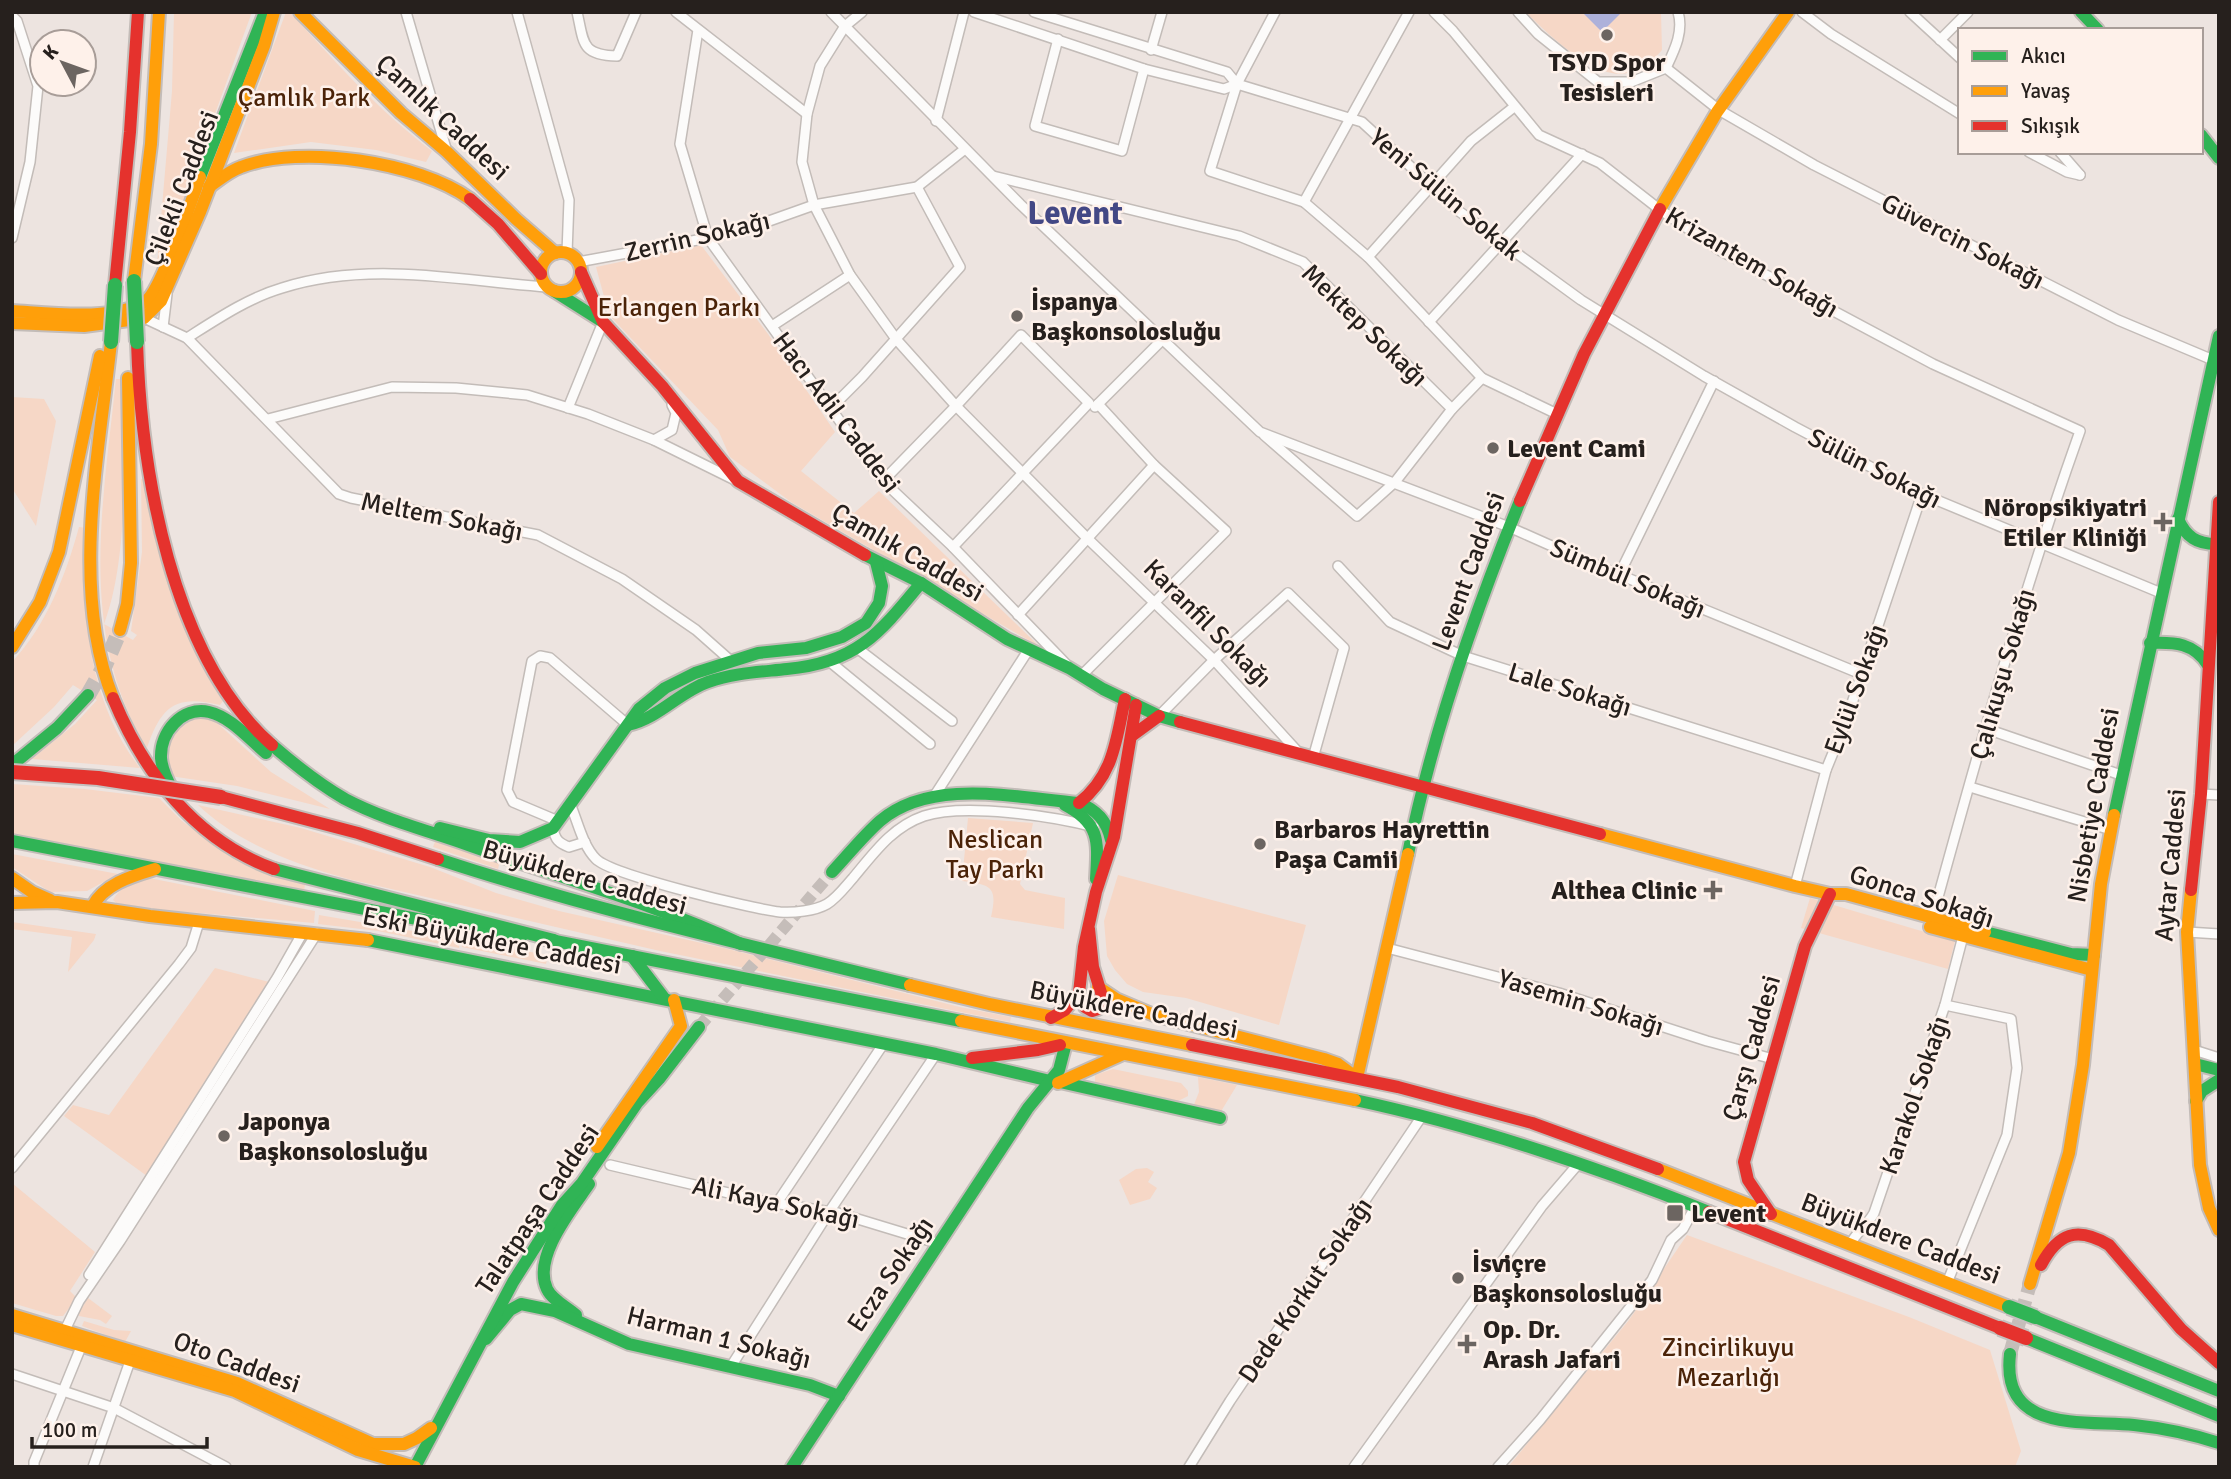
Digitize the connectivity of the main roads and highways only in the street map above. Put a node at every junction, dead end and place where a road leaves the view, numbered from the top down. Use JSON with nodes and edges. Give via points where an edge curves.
{"nodes":[{"id":1,"x":138,"y":12,"type":"edge"},
{"id":2,"x":159,"y":12,"type":"edge"},
{"id":3,"x":265,"y":12,"type":"edge"},
{"id":4,"x":274,"y":12,"type":"edge"},
{"id":5,"x":300,"y":12,"type":"edge"},
{"id":6,"x":1788,"y":12,"type":"edge"},
{"id":7,"x":2081,"y":12,"type":"edge"},
{"id":8,"x":2096,"y":28,"type":"edge"},
{"id":9,"x":2203,"y":136,"type":"edge"},
{"id":10,"x":2203,"y":137,"type":"edge"},
{"id":11,"x":2219,"y":148,"type":"edge"},
{"id":12,"x":216,"y":154,"type":"junction"},
{"id":13,"x":2219,"y":158,"type":"edge"},
{"id":14,"x":245,"y":165,"type":"junction"},
{"id":15,"x":209,"y":187,"type":"junction"},
{"id":16,"x":570,"y":260,"type":"junction"},
{"id":17,"x":548,"y":284,"type":"junction"},
{"id":18,"x":12,"y":311,"type":"edge"},
{"id":19,"x":83,"y":320,"type":"junction"},
{"id":20,"x":603,"y":322,"type":"junction"},
{"id":21,"x":12,"y":323,"type":"edge"},
{"id":22,"x":2219,"y":336,"type":"edge"},
{"id":23,"x":133,"y":340,"type":"junction"},
{"id":24,"x":107,"y":341,"type":"junction"},
{"id":25,"x":2219,"y":502,"type":"edge"},
{"id":26,"x":2178,"y":519,"type":"junction"},
{"id":27,"x":2216,"y":544,"type":"junction"},
{"id":28,"x":876,"y":562,"type":"junction"},
{"id":29,"x":2216,"y":562,"type":"edge"},
{"id":30,"x":921,"y":583,"type":"junction"},
{"id":31,"x":120,"y":630,"type":"tunnel mouth"},
{"id":32,"x":853,"y":630,"type":"junction"},
{"id":33,"x":2150,"y":643,"type":"junction"},
{"id":34,"x":12,"y":648,"type":"edge"},
{"id":35,"x":858,"y":648,"type":"junction"},
{"id":36,"x":731,"y":661,"type":"junction"},
{"id":37,"x":2213,"y":666,"type":"edge"},
{"id":38,"x":743,"y":674,"type":"junction"},
{"id":39,"x":88,"y":695,"type":"tunnel mouth"},
{"id":40,"x":1131,"y":702,"type":"junction"},
{"id":41,"x":1159,"y":716,"type":"junction"},
{"id":42,"x":628,"y":725,"type":"junction"},
{"id":43,"x":1133,"y":735,"type":"junction"},
{"id":44,"x":12,"y":765,"type":"edge"},
{"id":45,"x":12,"y":772,"type":"edge"},
{"id":46,"x":1423,"y":786,"type":"junction"},
{"id":47,"x":337,"y":794,"type":"junction"},
{"id":48,"x":1055,"y":802,"type":"junction"},
{"id":49,"x":1079,"y":803,"type":"junction"},
{"id":50,"x":362,"y":806,"type":"junction"},
{"id":51,"x":185,"y":812,"type":"junction"},
{"id":52,"x":12,"y":841,"type":"edge"},
{"id":53,"x":1110,"y":849,"type":"junction"},
{"id":54,"x":155,"y":869,"type":"junction"},
{"id":55,"x":832,"y":872,"type":"tunnel mouth"},
{"id":56,"x":12,"y":878,"type":"edge"},
{"id":57,"x":1096,"y":892,"type":"junction"},
{"id":58,"x":1830,"y":894,"type":"junction"},
{"id":59,"x":57,"y":902,"type":"junction"},
{"id":60,"x":12,"y":903,"type":"edge"},
{"id":61,"x":92,"y":907,"type":"junction"},
{"id":62,"x":1931,"y":923,"type":"junction"},
{"id":63,"x":1089,"y":929,"type":"junction"},
{"id":64,"x":554,"y":940,"type":"junction"},
{"id":65,"x":741,"y":944,"type":"junction"},
{"id":66,"x":632,"y":956,"type":"junction"},
{"id":67,"x":2093,"y":963,"type":"junction"},
{"id":68,"x":1098,"y":987,"type":"junction"},
{"id":69,"x":1079,"y":993,"type":"junction"},
{"id":70,"x":669,"y":999,"type":"junction"},
{"id":71,"x":1051,"y":1018,"type":"junction"},
{"id":72,"x":699,"y":1027,"type":"tunnel mouth"},
{"id":73,"x":1066,"y":1043,"type":"junction"},
{"id":74,"x":1123,"y":1054,"type":"junction"},
{"id":75,"x":2194,"y":1057,"type":"junction"},
{"id":76,"x":958,"y":1059,"type":"junction"},
{"id":77,"x":2219,"y":1070,"type":"edge"},
{"id":78,"x":1357,"y":1078,"type":"junction"},
{"id":79,"x":659,"y":1079,"type":"junction"},
{"id":80,"x":2219,"y":1080,"type":"edge"},
{"id":81,"x":1055,"y":1082,"type":"junction"},
{"id":82,"x":2196,"y":1101,"type":"junction"},
{"id":83,"x":1220,"y":1118,"type":"dead end"},
{"id":84,"x":2211,"y":1192,"type":"edge"},
{"id":85,"x":562,"y":1205,"type":"junction"},
{"id":86,"x":1771,"y":1214,"type":"junction"},
{"id":87,"x":2219,"y":1230,"type":"edge"},
{"id":88,"x":12,"y":1315,"type":"edge"},
{"id":89,"x":587,"y":1324,"type":"junction"},
{"id":90,"x":12,"y":1325,"type":"edge"},
{"id":91,"x":481,"y":1344,"type":"junction"},
{"id":92,"x":2010,"y":1354,"type":"tunnel mouth"},
{"id":93,"x":2219,"y":1363,"type":"edge"},
{"id":94,"x":2219,"y":1391,"type":"edge"},
{"id":95,"x":839,"y":1395,"type":"junction"},
{"id":96,"x":2219,"y":1416,"type":"edge"},
{"id":97,"x":436,"y":1423,"type":"junction"},
{"id":98,"x":2219,"y":1443,"type":"edge"},
{"id":99,"x":415,"y":1467,"type":"edge"},
{"id":100,"x":792,"y":1467,"type":"edge"}],
"edges":[{"from":1,"to":24,"type":"main road","bridge":true},
{"from":2,"to":23,"type":"main road","bridge":true,"via":[[134,281]]},
{"from":3,"to":12,"type":"main road","name":"Çilekli Caddesi"},
{"from":4,"to":12,"type":"main road","name":"Çilekli Caddesi","via":[[264,46]]},
{"from":5,"to":16,"type":"main road","name":"Çamlık Caddesi","via":[[516,219]]},
{"from":6,"to":46,"type":"main road","name":"Levent Caddesi","via":[[1719,110],[1659,209],[1555,413],[1463,656]]},
{"from":7,"to":8,"type":"main road"},
{"from":9,"to":11,"type":"main road"},
{"from":10,"to":13,"type":"main road"},
{"from":12,"to":14,"type":"main road"},
{"from":12,"to":15,"type":"main road","name":"Çilekli Caddesi"},
{"from":12,"to":19,"type":"main road","name":"Çilekli Caddesi","via":[[155,289],[146,300]]},
{"from":14,"to":15,"type":"main road","name":"Çamlık Caddesi"},
{"from":14,"to":17,"type":"main road","name":"Çamlık Caddesi","via":[[285,158],[367,160],[445,183],[504,229]]},
{"from":15,"to":19,"type":"main road","name":"Çilekli Caddesi","via":[[167,291],[144,318]]},
{"from":16,"to":17,"type":"main road","via":[[546,259]]},
{"from":16,"to":17,"type":"main road","via":[[577,284],[566,291]]},
{"from":16,"to":20,"type":"main road","name":"Çamlık Caddesi"},
{"from":17,"to":20,"type":"main road","name":"Çamlık Caddesi"},
{"from":18,"to":19,"type":"main road"},
{"from":19,"to":21,"type":"main road"},
{"from":20,"to":28,"type":"main road","name":"Çamlık Caddesi","via":[[662,386],[738,481]]},
{"from":22,"to":26,"type":"main road","name":"Nisbetiye Caddesi"},
{"from":23,"to":31,"type":"main road","via":[[131,563]]},
{"from":23,"to":47,"type":"main road","via":[[146,455],[170,568],[194,636],[237,709],[280,753]]},
{"from":24,"to":34,"type":"main road","via":[[60,552],[33,617]]},
{"from":24,"to":51,"type":"main road","via":[[92,550],[98,650],[124,726],[163,789]]},
{"from":25,"to":27,"type":"main road","name":"Aytar Caddesi"},
{"from":26,"to":27,"type":"main road","via":[[2191,539]]},
{"from":26,"to":33,"type":"main road","name":"Nisbetiye Caddesi"},
{"from":27,"to":29,"type":"main road","name":"Aytar Caddesi"},
{"from":28,"to":30,"type":"main road","name":"Çamlık Caddesi"},
{"from":28,"to":32,"type":"main road","via":[[882,586],[879,603],[866,623]]},
{"from":29,"to":37,"type":"main road","name":"Aytar Caddesi"},
{"from":30,"to":35,"type":"main road","via":[[881,632]]},
{"from":30,"to":40,"type":"main road","name":"Çamlık Caddesi","via":[[1007,639]]},
{"from":32,"to":35,"type":"main road"},
{"from":32,"to":36,"type":"main road","via":[[806,648]]},
{"from":33,"to":37,"type":"main road","via":[[2187,645]]},
{"from":33,"to":67,"type":"main road","name":"Nisbetiye Caddesi","via":[[2101,884]]},
{"from":35,"to":38,"type":"main road","via":[[809,667]]},
{"from":36,"to":38,"type":"main road"},
{"from":36,"to":42,"type":"main road","via":[[665,688],[639,709]]},
{"from":37,"to":75,"type":"main road","name":"Aytar Caddesi","via":[[2187,932]]},
{"from":38,"to":42,"type":"main road","via":[[707,682],[641,724]]},
{"from":39,"to":44,"type":"main road"},
{"from":40,"to":41,"type":"main road","name":"Çamlık Caddesi"},
{"from":40,"to":43,"type":"main road"},
{"from":40,"to":49,"type":"main road","via":[[1106,777]]},
{"from":41,"to":43,"type":"main road"},
{"from":41,"to":46,"type":"main road","name":"Çamlık Caddesi"},
{"from":42,"to":50,"type":"main road","via":[[555,825],[520,842],[489,840]]},
{"from":43,"to":53,"type":"main road"},
{"from":45,"to":65,"type":"main road","name":"Büyükdere Caddesi","bridge":true,"via":[[98,778],[221,797],[358,833],[584,906]]},
{"from":46,"to":58,"type":"main road","name":"Gonca Sokağı"},
{"from":46,"to":78,"type":"main road","name":"Levent Caddesi"},
{"from":47,"to":50,"type":"main road"},
{"from":47,"to":51,"type":"main road","via":[[317,789],[280,765],[227,720],[205,711],[194,712],[173,723],[162,744],[161,761]]},
{"from":48,"to":49,"type":"main road"},
{"from":48,"to":55,"type":"main road","via":[[935,795],[881,820]]},
{"from":48,"to":57,"type":"main road","via":[[1076,810],[1094,828],[1099,850]]},
{"from":49,"to":53,"type":"main road","via":[[1103,818]]},
{"from":50,"to":65,"type":"main road","via":[[693,922]]},
{"from":51,"to":64,"type":"main road","via":[[222,843],[271,867]]},
{"from":52,"to":54,"type":"main road","name":"Büyükdere Caddesi"},
{"from":53,"to":57,"type":"main road"},
{"from":54,"to":61,"type":"main road","via":[[119,882]]},
{"from":54,"to":64,"type":"main road","name":"Büyükdere Caddesi"},
{"from":56,"to":59,"type":"main road"},
{"from":57,"to":63,"type":"main road"},
{"from":58,"to":62,"type":"main road","name":"Gonca Sokağı","via":[[1837,900]]},
{"from":58,"to":86,"type":"main road","name":"Çarşı Caddesi","via":[[1805,946],[1744,1162],[1748,1180]]},
{"from":59,"to":60,"type":"main road","name":"Eski Büyükdere Caddesi"},
{"from":59,"to":61,"type":"main road","name":"Eski Büyükdere Caddesi"},
{"from":61,"to":70,"type":"main road","name":"Eski Büyükdere Caddesi","via":[[386,943]]},
{"from":62,"to":67,"type":"main road","name":"Gonca Sokağı"},
{"from":62,"to":67,"type":"main road","name":"Gonca Sokağı","via":[[1963,936]]},
{"from":63,"to":68,"type":"main road"},
{"from":63,"to":69,"type":"main road"},
{"from":64,"to":66,"type":"main road","name":"Büyükdere Caddesi"},
{"from":65,"to":71,"type":"main road","name":"Büyükdere Caddesi"},
{"from":66,"to":70,"type":"main road"},
{"from":66,"to":73,"type":"main road","name":"Büyükdere Caddesi"},
{"from":67,"to":93,"type":"main road","name":"Nisbetiye Caddesi","via":[[2069,1153],[2029,1284],[2046,1254],[2062,1238],[2074,1233],[2097,1236],[2181,1329]]},
{"from":68,"to":69,"type":"main road","via":[[1103,999],[1093,1011],[1085,1007]]},
{"from":68,"to":78,"type":"main road","via":[[1154,1015],[1324,1059]]},
{"from":69,"to":71,"type":"main road"},
{"from":70,"to":76,"type":"main road","name":"Eski Büyükdere Caddesi"},
{"from":70,"to":85,"type":"main road","via":[[681,1026]]},
{"from":71,"to":73,"type":"main road"},
{"from":71,"to":78,"type":"main road","name":"Büyükdere Caddesi"},
{"from":72,"to":79,"type":"main road","name":"Talatpaşa Caddesi"},
{"from":73,"to":74,"type":"main road","name":"Büyükdere Caddesi"},
{"from":73,"to":76,"type":"main road"},
{"from":73,"to":81,"type":"main road"},
{"from":74,"to":81,"type":"main road"},
{"from":74,"to":96,"type":"main road","name":"Büyükdere Caddesi","bridge":true,"via":[[1357,1100],[1516,1141],[1695,1207]]},
{"from":75,"to":77,"type":"main road"},
{"from":75,"to":82,"type":"main road","name":"Aytar Caddesi"},
{"from":76,"to":81,"type":"main road","name":"Eski Büyükdere Caddesi"},
{"from":78,"to":86,"type":"main road","name":"Büyükdere Caddesi","via":[[1531,1124]]},
{"from":79,"to":85,"type":"main road","name":"Talatpaşa Caddesi"},
{"from":79,"to":89,"type":"main road","via":[[547,1250],[547,1289]]},
{"from":80,"to":82,"type":"main road"},
{"from":81,"to":83,"type":"main road","name":"Eski Büyükdere Caddesi"},
{"from":81,"to":95,"type":"main road","name":"Ecza Sokağı","via":[[1028,1108]]},
{"from":82,"to":84,"type":"main road","name":"Aytar Caddesi","via":[[2200,1157]]},
{"from":84,"to":87,"type":"main road","name":"Aytar Caddesi"},
{"from":85,"to":91,"type":"main road","name":"Talatpaşa Caddesi","via":[[513,1282]]},
{"from":86,"to":94,"type":"main road","name":"Büyükdere Caddesi","bridge":true},
{"from":88,"to":97,"type":"main road","name":"Oto Caddesi","via":[[237,1383],[373,1444],[406,1445]]},
{"from":89,"to":91,"type":"main road","via":[[521,1304],[508,1311]]},
{"from":89,"to":95,"type":"main road","name":"Harman 1 Sokağı","via":[[629,1344]]},
{"from":90,"to":99,"type":"main road","name":"Oto Caddesi","via":[[235,1391],[358,1450]]},
{"from":91,"to":97,"type":"main road","name":"Talatpaşa Caddesi"},
{"from":92,"to":98,"type":"main road","via":[[2009,1384],[2015,1397],[2034,1413],[2172,1431]]},
{"from":95,"to":100,"type":"main road","name":"Ecza Sokağı"},
{"from":97,"to":99,"type":"main road","name":"Talatpaşa Caddesi"}]}
